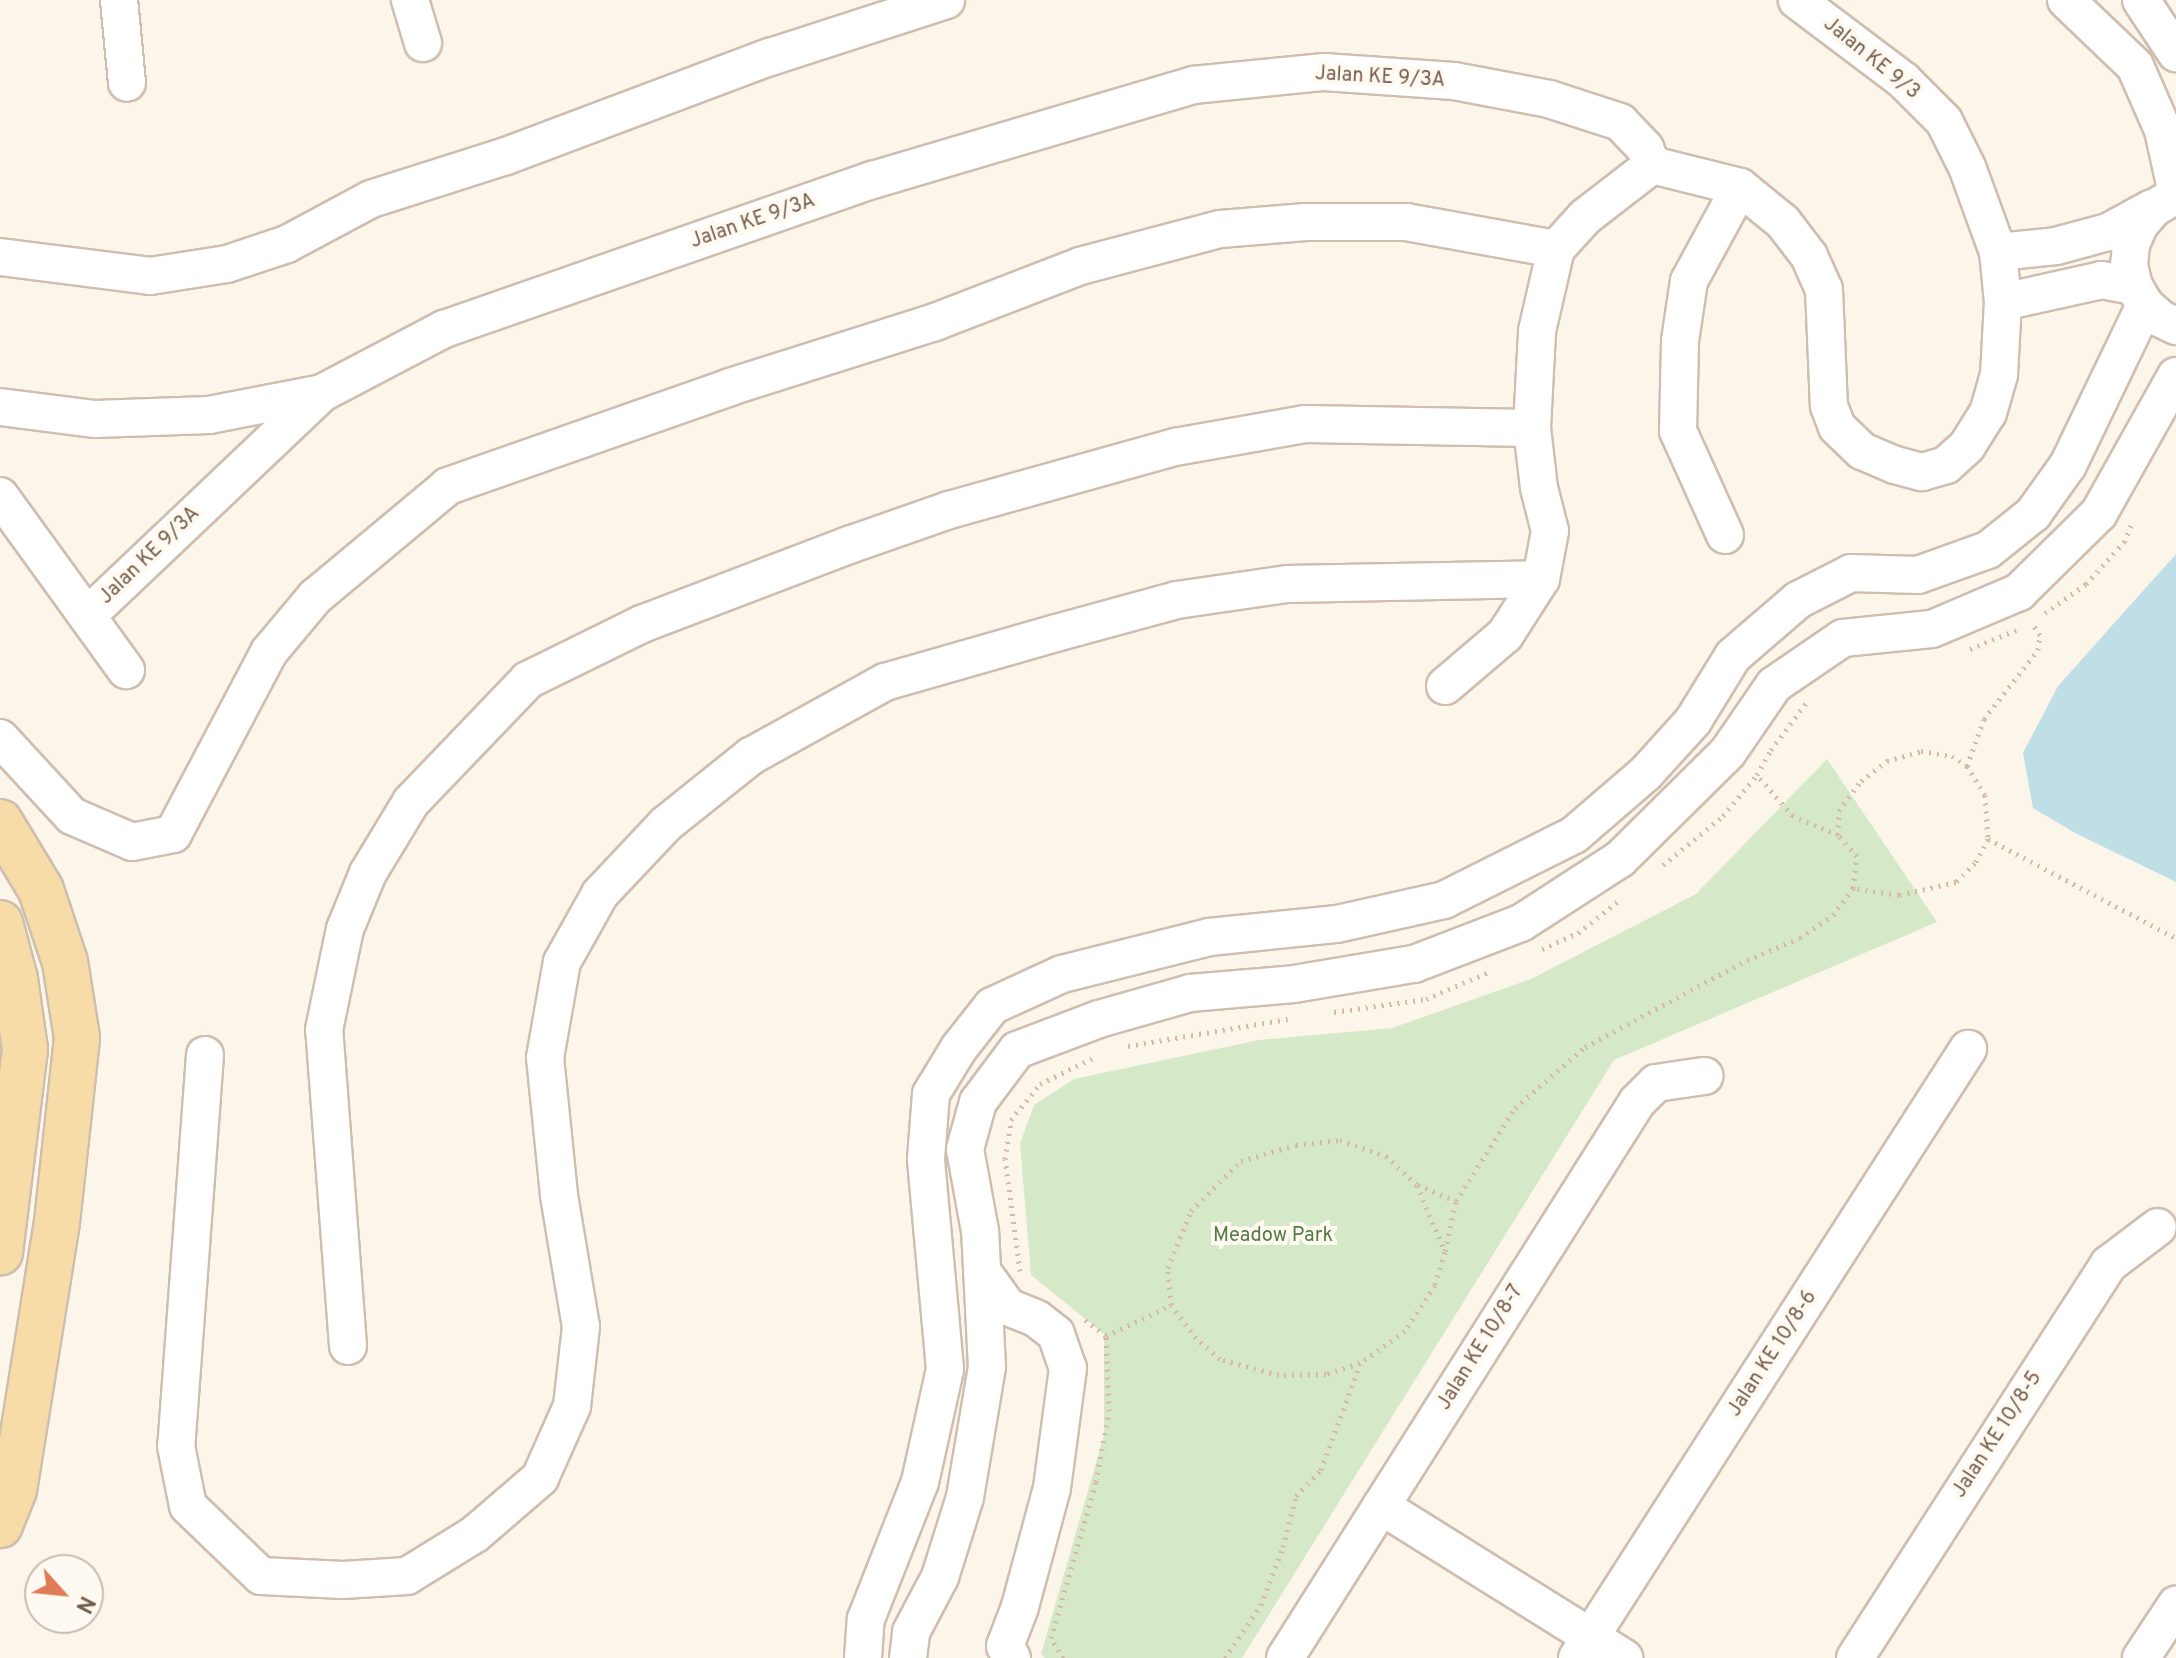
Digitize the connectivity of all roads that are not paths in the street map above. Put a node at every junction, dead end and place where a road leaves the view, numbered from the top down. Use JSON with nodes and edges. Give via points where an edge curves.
{"nodes":[{"id":1,"x":119,"y":0,"type":"edge"},
{"id":2,"x":410,"y":0,"type":"edge"},
{"id":3,"x":946,"y":0,"type":"edge"},
{"id":4,"x":1797,"y":0,"type":"edge"},
{"id":5,"x":2066,"y":0,"type":"edge"},
{"id":6,"x":2141,"y":0,"type":"edge"},
{"id":7,"x":423,"y":43,"type":"dead end"},
{"id":8,"x":2176,"y":53,"type":"edge"},
{"id":9,"x":127,"y":83,"type":"dead end"},
{"id":10,"x":1652,"y":165,"type":"junction"},
{"id":11,"x":1740,"y":187,"type":"junction"},
{"id":12,"x":2169,"y":197,"type":"edge"},
{"id":13,"x":1556,"y":249,"type":"junction"},
{"id":14,"x":1998,"y":252,"type":"junction"},
{"id":15,"x":0,"y":257,"type":"edge"},
{"id":16,"x":2140,"y":296,"type":"junction"},
{"id":17,"x":2003,"y":302,"type":"junction"},
{"id":18,"x":2176,"y":326,"type":"edge"},
{"id":19,"x":2176,"y":376,"type":"edge"},
{"id":20,"x":322,"y":393,"type":"junction"},
{"id":21,"x":0,"y":407,"type":"edge"},
{"id":22,"x":1532,"y":428,"type":"junction"},
{"id":23,"x":0,"y":496,"type":"edge"},
{"id":24,"x":1725,"y":535,"type":"dead end"},
{"id":25,"x":1541,"y":579,"type":"junction"},
{"id":26,"x":87,"y":616,"type":"junction"},
{"id":27,"x":126,"y":670,"type":"dead end"},
{"id":28,"x":1445,"y":686,"type":"dead end"},
{"id":29,"x":0,"y":738,"type":"edge"},
{"id":30,"x":0,"y":822,"type":"edge"},
{"id":31,"x":0,"y":923,"type":"edge"},
{"id":32,"x":1968,"y":1049,"type":"dead end"},
{"id":33,"x":205,"y":1055,"type":"dead end"},
{"id":34,"x":1704,"y":1076,"type":"dead end"},
{"id":35,"x":2158,"y":1227,"type":"dead end"},
{"id":36,"x":0,"y":1252,"type":"edge"},
{"id":37,"x":982,"y":1271,"type":"junction"},
{"id":38,"x":348,"y":1346,"type":"dead end"},
{"id":39,"x":1381,"y":1506,"type":"junction"},
{"id":40,"x":0,"y":1525,"type":"edge"},
{"id":41,"x":2176,"y":1605,"type":"edge"},
{"id":42,"x":1584,"y":1648,"type":"edge"},
{"id":43,"x":863,"y":1658,"type":"edge"},
{"id":44,"x":908,"y":1658,"type":"edge"},
{"id":45,"x":1012,"y":1658,"type":"edge"},
{"id":46,"x":1285,"y":1658,"type":"edge"},
{"id":47,"x":1624,"y":1658,"type":"edge"},
{"id":48,"x":1855,"y":1658,"type":"edge"},
{"id":49,"x":2141,"y":1658,"type":"edge"}],
"edges":[{"from":1,"to":9,"type":"street"},
{"from":2,"to":7,"type":"street"},
{"from":3,"to":15,"type":"street","via":[[371,199],[287,244],[227,264],[150,276]]},
{"from":4,"to":14,"type":"street","name":"Jalan KE 9/3","via":[[1903,80],[1944,121]]},
{"from":5,"to":12,"type":"street","via":[[2135,66],[2163,130]]},
{"from":6,"to":8,"type":"street"},
{"from":10,"to":11,"type":"street"},
{"from":10,"to":13,"type":"street","via":[[1585,217]]},
{"from":10,"to":20,"type":"street","name":"Jalan KE 9/3A","via":[[1645,148],[1620,122],[1549,99],[1454,81],[1324,72],[1193,85],[873,180],[444,329]]},
{"from":11,"to":17,"type":"street","via":[[1783,222],[1809,256],[1824,289],[1829,406],[1837,427],[1862,451],[1884,461],[1922,472],[1946,465],[1967,446],[1988,413],[1999,375]]},
{"from":11,"to":24,"type":"street","via":[[1689,281],[1680,341],[1678,431]]},
{"from":12,"to":14,"type":"street","via":[[2108,232],[2056,246]]},
{"from":12,"to":16,"type":"street","via":[[2140,224],[2131,244],[2129,265]]},
{"from":13,"to":22,"type":"street","via":[[1537,331]]},
{"from":13,"to":29,"type":"street","via":[[1406,222],[1220,229],[1080,266],[935,322],[448,486],[315,597],[269,652],[173,834],[132,842],[72,816]]},
{"from":14,"to":17,"type":"street"},
{"from":16,"to":17,"type":"street","via":[[2102,280]]},
{"from":16,"to":18,"type":"street","via":[[2161,319]]},
{"from":16,"to":43,"type":"street","via":[[2068,465],[2033,514],[1988,550],[1918,575],[1851,573],[1798,600],[1733,656],[1693,721],[1645,774],[1574,835],[1444,900],[1337,924],[1209,937],[1062,974],[992,1006],[931,1094],[926,1159],[945,1369],[920,1482],[866,1619]]},
{"from":19,"to":37,"type":"street","via":[[2099,513],[2019,592],[1932,629],[1843,638],[1774,685],[1728,752],[1620,859],[1521,923],[1414,964],[1294,984],[1190,993],[1017,1050],[978,1102],[965,1149]]},
{"from":20,"to":21,"type":"street","name":"Jalan KE 9/3A","via":[[209,415],[95,419]]},
{"from":20,"to":26,"type":"street","name":"Jalan KE 9/3A"},
{"from":22,"to":25,"type":"street","via":[[1550,531]]},
{"from":22,"to":38,"type":"street","via":[[1305,424],[1175,447],[949,510],[849,545],[642,624],[528,680],[411,802],[368,873],[345,929],[324,1030]]},
{"from":23,"to":26,"type":"street","name":"Jalan KE 9/3A"},
{"from":25,"to":28,"type":"street","via":[[1505,635]]},
{"from":25,"to":33,"type":"street","via":[[1287,584],[1177,600],[1086,625],[885,682],[751,756],[666,824],[600,894],[562,962],[545,1058],[559,1195],[581,1327],[572,1406],[540,1478],[475,1534],[407,1576],[261,1576],[188,1506],[176,1446]]},
{"from":26,"to":27,"type":"street"},
{"from":30,"to":40,"type":"main road","via":[[41,890],[65,962],[77,1038],[52,1253],[14,1490]]},
{"from":31,"to":36,"type":"main road","via":[[25,1049]]},
{"from":32,"to":42,"type":"street","name":"Jalan KE 10/8-6"},
{"from":34,"to":39,"type":"street","name":"Jalan KE 10/8-7","via":[[1656,1083],[1637,1102]]},
{"from":35,"to":48,"type":"street","name":"Jalan KE 10/8-5","via":[[2109,1264]]},
{"from":37,"to":44,"type":"street","via":[[987,1367],[965,1497],[940,1577],[911,1632]]},
{"from":37,"to":45,"type":"street","via":[[1008,1307],[1056,1334],[1068,1368],[1052,1488],[1005,1646]]},
{"from":39,"to":42,"type":"street"},
{"from":39,"to":46,"type":"street","name":"Jalan KE 10/8-7"},
{"from":41,"to":49,"type":"street"},
{"from":42,"to":47,"type":"street"}]}
